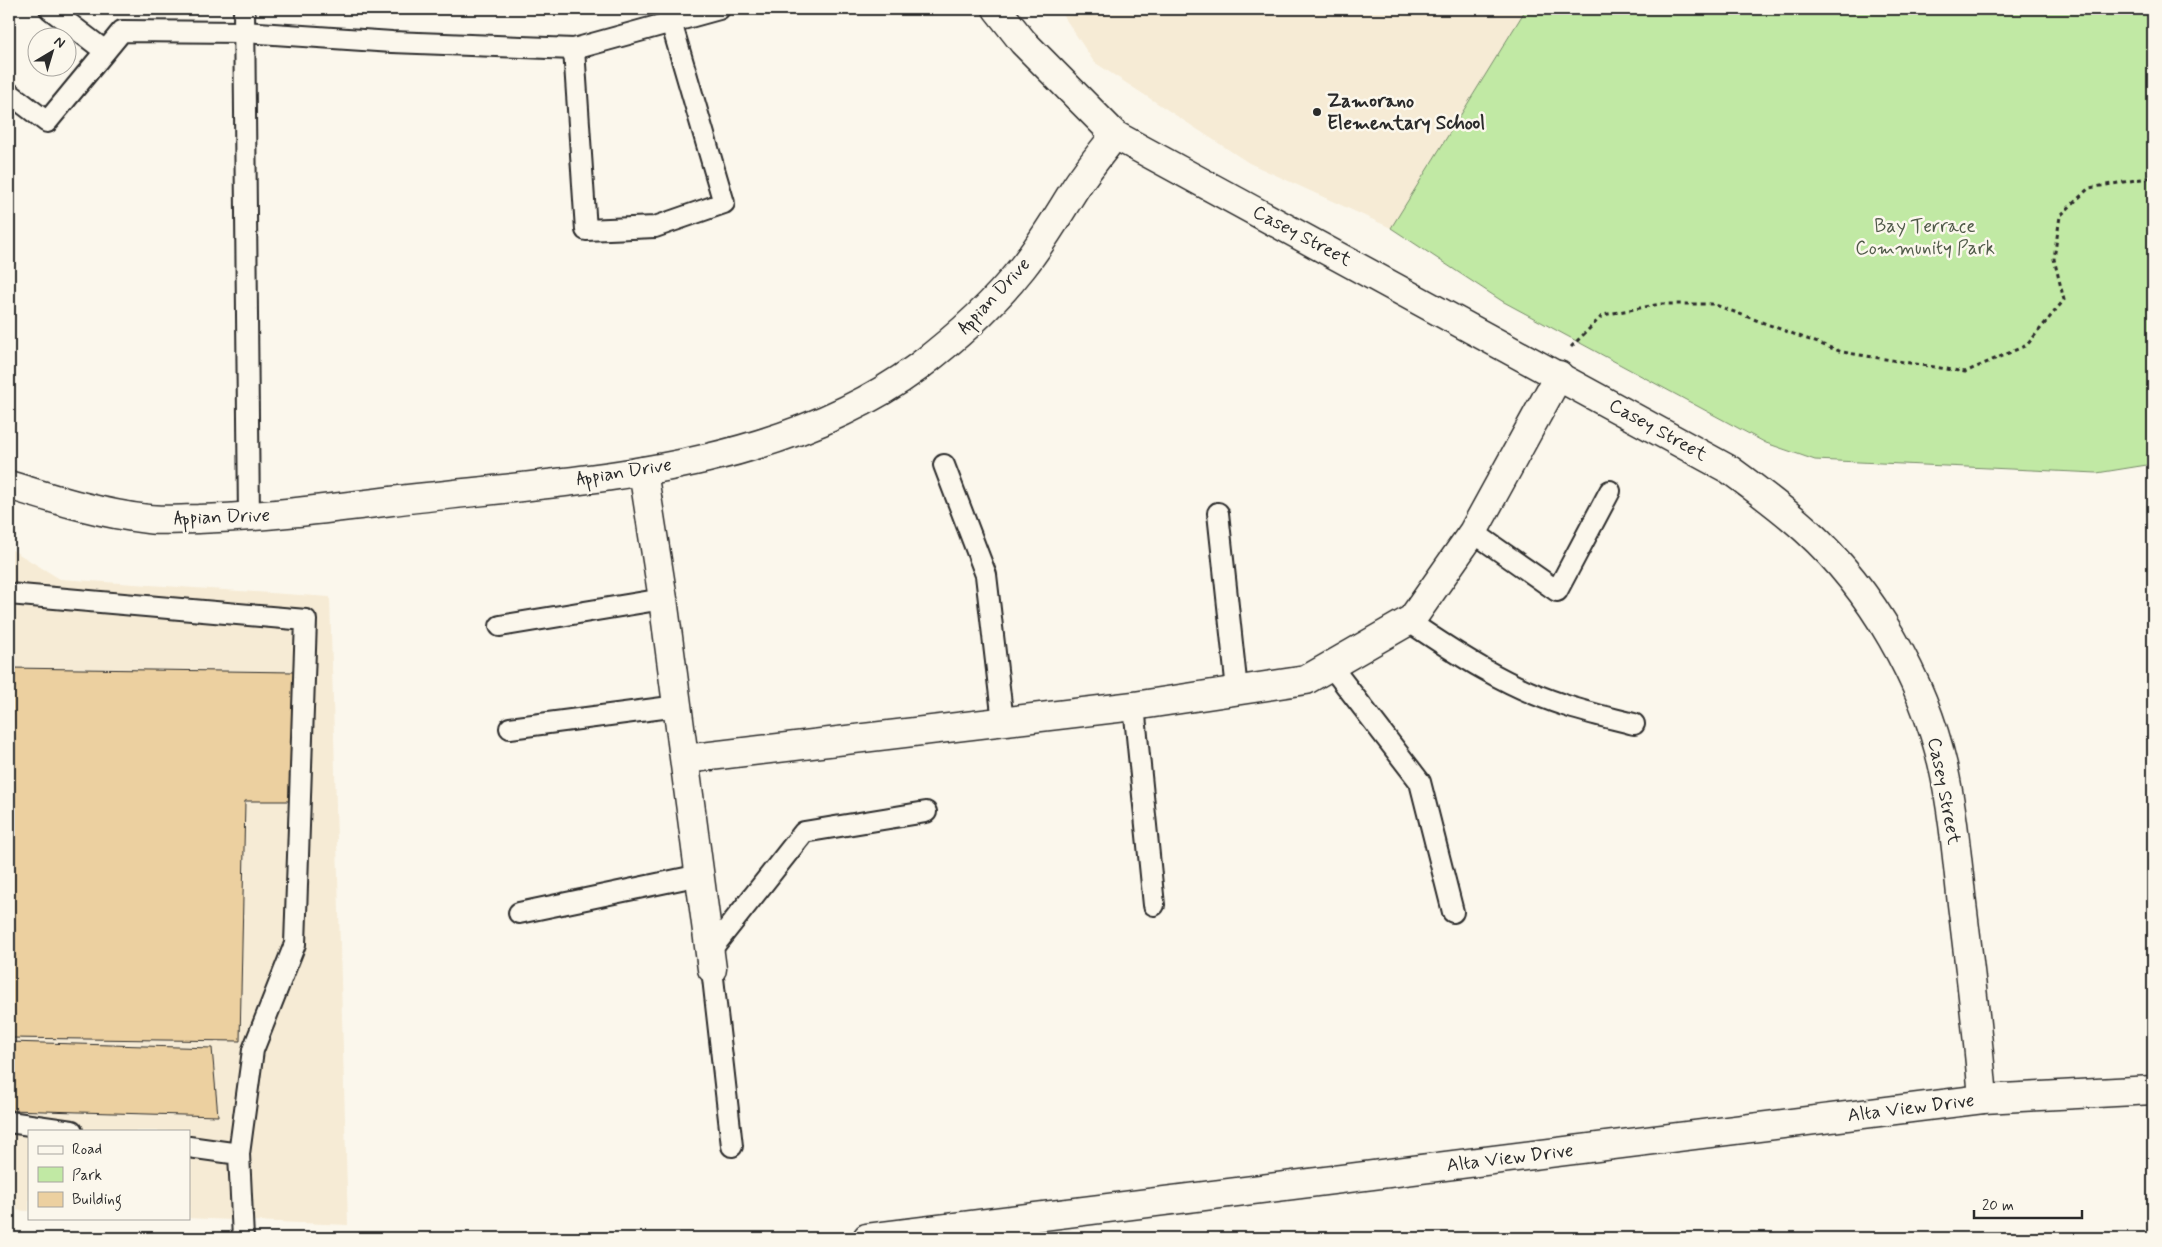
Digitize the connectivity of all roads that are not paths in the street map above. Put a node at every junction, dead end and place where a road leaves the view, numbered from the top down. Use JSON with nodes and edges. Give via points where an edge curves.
{"nodes":[{"id":1,"x":50,"y":9,"type":"edge"},
{"id":2,"x":244,"y":9,"type":"edge"},
{"id":3,"x":719,"y":9,"type":"edge"},
{"id":4,"x":997,"y":9,"type":"edge"},
{"id":5,"x":671,"y":22,"type":"junction"},
{"id":6,"x":245,"y":32,"type":"junction"},
{"id":7,"x":574,"y":49,"type":"junction"},
{"id":8,"x":105,"y":51,"type":"junction"},
{"id":9,"x":9,"y":93,"type":"edge"},
{"id":10,"x":1115,"y":135,"type":"junction"},
{"id":11,"x":1559,"y":375,"type":"junction"},
{"id":12,"x":944,"y":465,"type":"dead end"},
{"id":13,"x":643,"y":472,"type":"junction"},
{"id":14,"x":9,"y":485,"type":"edge"},
{"id":15,"x":1610,"y":491,"type":"dead end"},
{"id":16,"x":1218,"y":513,"type":"dead end"},
{"id":17,"x":249,"y":518,"type":"junction"},
{"id":18,"x":1473,"y":532,"type":"junction"},
{"id":19,"x":9,"y":594,"type":"edge"},
{"id":20,"x":663,"y":599,"type":"junction"},
{"id":21,"x":1408,"y":621,"type":"junction"},
{"id":22,"x":500,"y":626,"type":"dead end"},
{"id":23,"x":1331,"y":666,"type":"junction"},
{"id":24,"x":1236,"y":690,"type":"junction"},
{"id":25,"x":678,"y":706,"type":"junction"},
{"id":26,"x":1134,"y":706,"type":"junction"},
{"id":27,"x":1003,"y":722,"type":"junction"},
{"id":28,"x":1634,"y":724,"type":"dead end"},
{"id":29,"x":510,"y":728,"type":"dead end"},
{"id":30,"x":685,"y":759,"type":"junction"},
{"id":31,"x":926,"y":812,"type":"dead end"},
{"id":32,"x":700,"y":875,"type":"junction"},
{"id":33,"x":1154,"y":905,"type":"dead end"},
{"id":34,"x":1453,"y":912,"type":"dead end"},
{"id":35,"x":519,"y":913,"type":"dead end"},
{"id":36,"x":711,"y":960,"type":"junction"},
{"id":37,"x":2153,"y":1090,"type":"edge"},
{"id":38,"x":1983,"y":1099,"type":"junction"},
{"id":39,"x":9,"y":1122,"type":"edge"},
{"id":40,"x":65,"y":1130,"type":"edge"},
{"id":41,"x":732,"y":1146,"type":"dead end"},
{"id":42,"x":190,"y":1147,"type":"edge"},
{"id":43,"x":239,"y":1154,"type":"junction"},
{"id":44,"x":243,"y":1238,"type":"edge"},
{"id":45,"x":867,"y":1238,"type":"edge"}],
"edges":[{"from":1,"to":8,"type":"lane"},
{"from":2,"to":6,"type":"lane"},
{"from":3,"to":5,"type":"lane"},
{"from":4,"to":10,"type":"street","name":"Casey Street","via":[[1022,42]]},
{"from":5,"to":7,"type":"lane"},
{"from":5,"to":7,"type":"lane","via":[[724,203],[656,227],[586,230]]},
{"from":6,"to":7,"type":"lane"},
{"from":6,"to":8,"type":"lane","via":[[122,32]]},
{"from":6,"to":17,"type":"lane"},
{"from":8,"to":9,"type":"lane","via":[[48,122]]},
{"from":10,"to":11,"type":"street","name":"Casey Street"},
{"from":10,"to":13,"type":"street","name":"Appian Drive","via":[[1021,269],[990,305],[916,368],[871,397],[814,425],[771,441]]},
{"from":11,"to":18,"type":"street"},
{"from":11,"to":38,"type":"street","name":"Casey Street","via":[[1730,470],[1770,499],[1808,531],[1842,568],[1896,646],[1916,689],[1943,766],[1954,831]]},
{"from":12,"to":27,"type":"lane","via":[[986,575]]},
{"from":13,"to":17,"type":"street","name":"Appian Drive"},
{"from":13,"to":20,"type":"street"},
{"from":14,"to":17,"type":"street","name":"Appian Drive","via":[[100,510],[150,519]]},
{"from":15,"to":18,"type":"lane","via":[[1557,591]]},
{"from":16,"to":24,"type":"lane"},
{"from":18,"to":21,"type":"street"},
{"from":19,"to":43,"type":"lane","via":[[306,620],[295,944],[253,1050]]},
{"from":20,"to":22,"type":"lane"},
{"from":20,"to":25,"type":"street"},
{"from":21,"to":23,"type":"street"},
{"from":21,"to":28,"type":"lane","via":[[1458,654],[1517,686],[1563,705]]},
{"from":23,"to":24,"type":"street","via":[[1306,680]]},
{"from":23,"to":34,"type":"lane","via":[[1420,782]]},
{"from":24,"to":26,"type":"street"},
{"from":25,"to":29,"type":"lane"},
{"from":25,"to":30,"type":"street"},
{"from":26,"to":27,"type":"street"},
{"from":26,"to":33,"type":"lane"},
{"from":27,"to":30,"type":"street"},
{"from":30,"to":32,"type":"street"},
{"from":31,"to":36,"type":"lane","via":[[804,832]]},
{"from":32,"to":35,"type":"lane"},
{"from":32,"to":36,"type":"street"},
{"from":36,"to":41,"type":"lane"},
{"from":37,"to":38,"type":"street","name":"Alta View Drive"},
{"from":38,"to":45,"type":"street","name":"Alta View Drive"},
{"from":39,"to":40,"type":"lane"},
{"from":42,"to":43,"type":"lane"},
{"from":43,"to":44,"type":"lane"}]}
